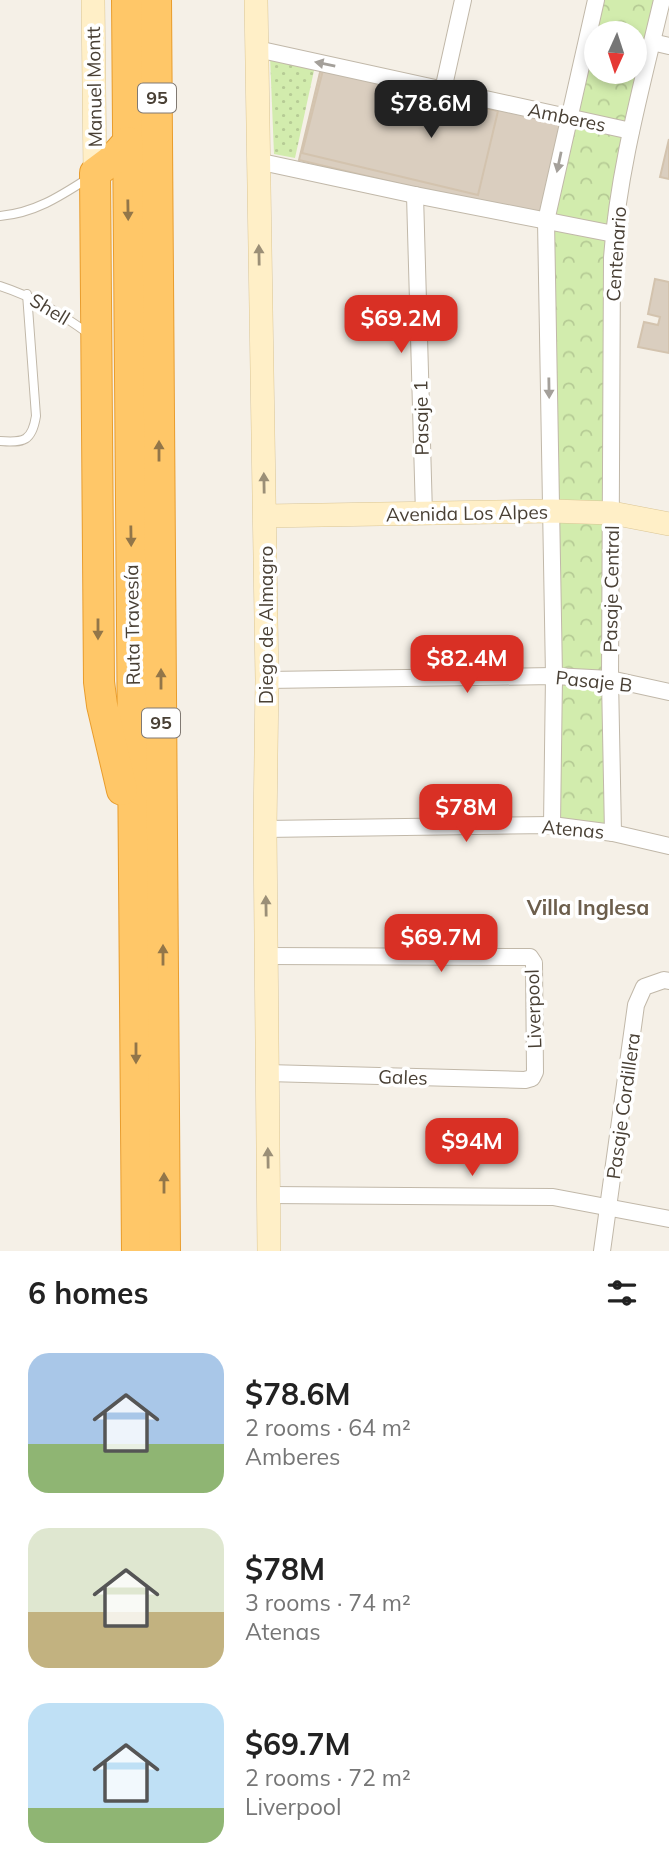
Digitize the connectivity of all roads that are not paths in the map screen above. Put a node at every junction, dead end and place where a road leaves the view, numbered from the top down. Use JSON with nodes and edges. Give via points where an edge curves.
{"nodes":[{"id":1,"x":93,"y":0,"type":"edge"},
{"id":2,"x":127,"y":0,"type":"edge"},
{"id":3,"x":156,"y":0,"type":"edge"},
{"id":4,"x":173,"y":0,"type":"edge"},
{"id":5,"x":256,"y":0,"type":"edge"},
{"id":6,"x":463,"y":0,"type":"edge"},
{"id":7,"x":596,"y":0,"type":"edge"},
{"id":8,"x":662,"y":0,"type":"edge"},
{"id":9,"x":652,"y":42,"type":"junction"},
{"id":10,"x":669,"y":46,"type":"edge"},
{"id":11,"x":257,"y":49,"type":"junction"},
{"id":12,"x":443,"y":90,"type":"junction"},
{"id":13,"x":568,"y":118,"type":"junction"},
{"id":14,"x":631,"y":131,"type":"junction"},
{"id":15,"x":128,"y":142,"type":"junction"},
{"id":16,"x":257,"y":161,"type":"junction"},
{"id":17,"x":95,"y":173,"type":"junction"},
{"id":18,"x":158,"y":195,"type":"junction"},
{"id":19,"x":415,"y":195,"type":"junction"},
{"id":20,"x":0,"y":216,"type":"edge"},
{"id":21,"x":546,"y":221,"type":"junction"},
{"id":22,"x":614,"y":234,"type":"junction"},
{"id":23,"x":0,"y":286,"type":"edge"},
{"id":24,"x":26,"y":295,"type":"junction"},
{"id":25,"x":97,"y":340,"type":"junction"},
{"id":26,"x":0,"y":441,"type":"edge"},
{"id":27,"x":552,"y":512,"type":"junction"},
{"id":28,"x":612,"y":513,"type":"junction"},
{"id":29,"x":424,"y":514,"type":"junction"},
{"id":30,"x":265,"y":516,"type":"junction"},
{"id":31,"x":669,"y":524,"type":"edge"},
{"id":32,"x":554,"y":676,"type":"junction"},
{"id":33,"x":610,"y":679,"type":"junction"},
{"id":34,"x":267,"y":680,"type":"junction"},
{"id":35,"x":669,"y":692,"type":"edge"},
{"id":36,"x":552,"y":825,"type":"junction"},
{"id":37,"x":265,"y":830,"type":"junction"},
{"id":38,"x":613,"y":833,"type":"junction"},
{"id":39,"x":134,"y":838,"type":"junction"},
{"id":40,"x":669,"y":846,"type":"edge"},
{"id":41,"x":267,"y":956,"type":"junction"},
{"id":42,"x":669,"y":981,"type":"edge"},
{"id":43,"x":535,"y":1072,"type":"joint"},
{"id":44,"x":268,"y":1073,"type":"junction"},
{"id":45,"x":269,"y":1195,"type":"junction"},
{"id":46,"x":610,"y":1206,"type":"junction"},
{"id":47,"x":669,"y":1219,"type":"edge"},
{"id":48,"x":137,"y":1251,"type":"edge"},
{"id":49,"x":165,"y":1251,"type":"edge"},
{"id":50,"x":269,"y":1251,"type":"edge"},
{"id":51,"x":602,"y":1251,"type":"edge"}],
"edges":[{"from":1,"to":17,"type":"main road","name":"Manuel Montt"},
{"from":2,"to":15,"type":"highway","name":"Ruta Travesía","number":"95"},
{"from":3,"to":18,"type":"highway","name":"Ruta Travesía","number":"95"},
{"from":4,"to":18,"type":"highway"},
{"from":5,"to":11,"type":"main road","name":"Diego de Almagro"},
{"from":6,"to":12,"type":"street"},
{"from":7,"to":13,"type":"street"},
{"from":8,"to":9,"type":"street","name":"Centenario"},
{"from":9,"to":10,"type":"street"},
{"from":9,"to":14,"type":"street","name":"Centenario"},
{"from":12,"to":11,"type":"street","name":"Amberes","one_way":true},
{"from":11,"to":16,"type":"main road","name":"Diego de Almagro"},
{"from":12,"to":13,"type":"street","name":"Amberes"},
{"from":13,"to":14,"type":"street","name":"Amberes"},
{"from":13,"to":21,"type":"street","one_way":true},
{"from":14,"to":22,"type":"street","name":"Centenario"},
{"from":15,"to":17,"type":"highway"},
{"from":15,"to":39,"type":"highway","name":"Ruta Travesía","number":"95","one_way":true},
{"from":16,"to":19,"type":"street"},
{"from":30,"to":16,"type":"main road","name":"Diego de Almagro","one_way":true},
{"from":17,"to":20,"type":"lane","via":[[50,204]]},
{"from":17,"to":25,"type":"highway"},
{"from":49,"to":18,"type":"highway","name":"Ruta Travesía","number":"95","one_way":true},
{"from":19,"to":21,"type":"street"},
{"from":19,"to":29,"type":"street","name":"Pasaje 1"},
{"from":21,"to":22,"type":"street"},
{"from":21,"to":27,"type":"street","one_way":true},
{"from":22,"to":28,"type":"street","name":"Centenario"},
{"from":23,"to":24,"type":"lane","name":"Shell"},
{"from":24,"to":25,"type":"lane","name":"Shell"},
{"from":24,"to":26,"type":"lane","via":[[34,429],[20,442]]},
{"from":25,"to":39,"type":"highway","one_way":true,"via":[[99,682]]},
{"from":27,"to":28,"type":"main road","name":"Avenida Los Alpes"},
{"from":27,"to":29,"type":"main road","name":"Avenida Los Alpes"},
{"from":27,"to":32,"type":"street"},
{"from":28,"to":31,"type":"main road","name":"Avenida Los Alpes"},
{"from":28,"to":33,"type":"street","name":"Pasaje Central"},
{"from":29,"to":30,"type":"main road","name":"Avenida Los Alpes"},
{"from":30,"to":34,"type":"main road","name":"Diego de Almagro"},
{"from":32,"to":33,"type":"street","name":"Pasaje B"},
{"from":32,"to":34,"type":"street","name":"Pasaje B"},
{"from":32,"to":36,"type":"street"},
{"from":33,"to":35,"type":"street","name":"Pasaje B"},
{"from":33,"to":38,"type":"street","name":"Pasaje Central"},
{"from":34,"to":37,"type":"main road","name":"Diego de Almagro"},
{"from":36,"to":37,"type":"street","name":"Atenas"},
{"from":36,"to":38,"type":"street","name":"Atenas"},
{"from":41,"to":37,"type":"main road","name":"Diego de Almagro","one_way":true},
{"from":38,"to":40,"type":"street","name":"Atenas"},
{"from":39,"to":48,"type":"highway","name":"Ruta Travesía","number":"95","one_way":true},
{"from":41,"to":43,"type":"street","name":"Liverpool","via":[[530,957],[534,963]]},
{"from":41,"to":44,"type":"main road","name":"Diego de Almagro"},
{"from":42,"to":46,"type":"street","name":"Pasaje Cordillera","via":[[644,987],[636,1005]]},
{"from":43,"to":44,"type":"street","name":"Gales","via":[[525,1080]]},
{"from":45,"to":44,"type":"main road","name":"Diego de Almagro","one_way":true},
{"from":45,"to":46,"type":"street","via":[[553,1197]]},
{"from":45,"to":50,"type":"main road","name":"Diego de Almagro"},
{"from":46,"to":47,"type":"street"},
{"from":46,"to":51,"type":"street","name":"Pasaje Cordillera"}]}
